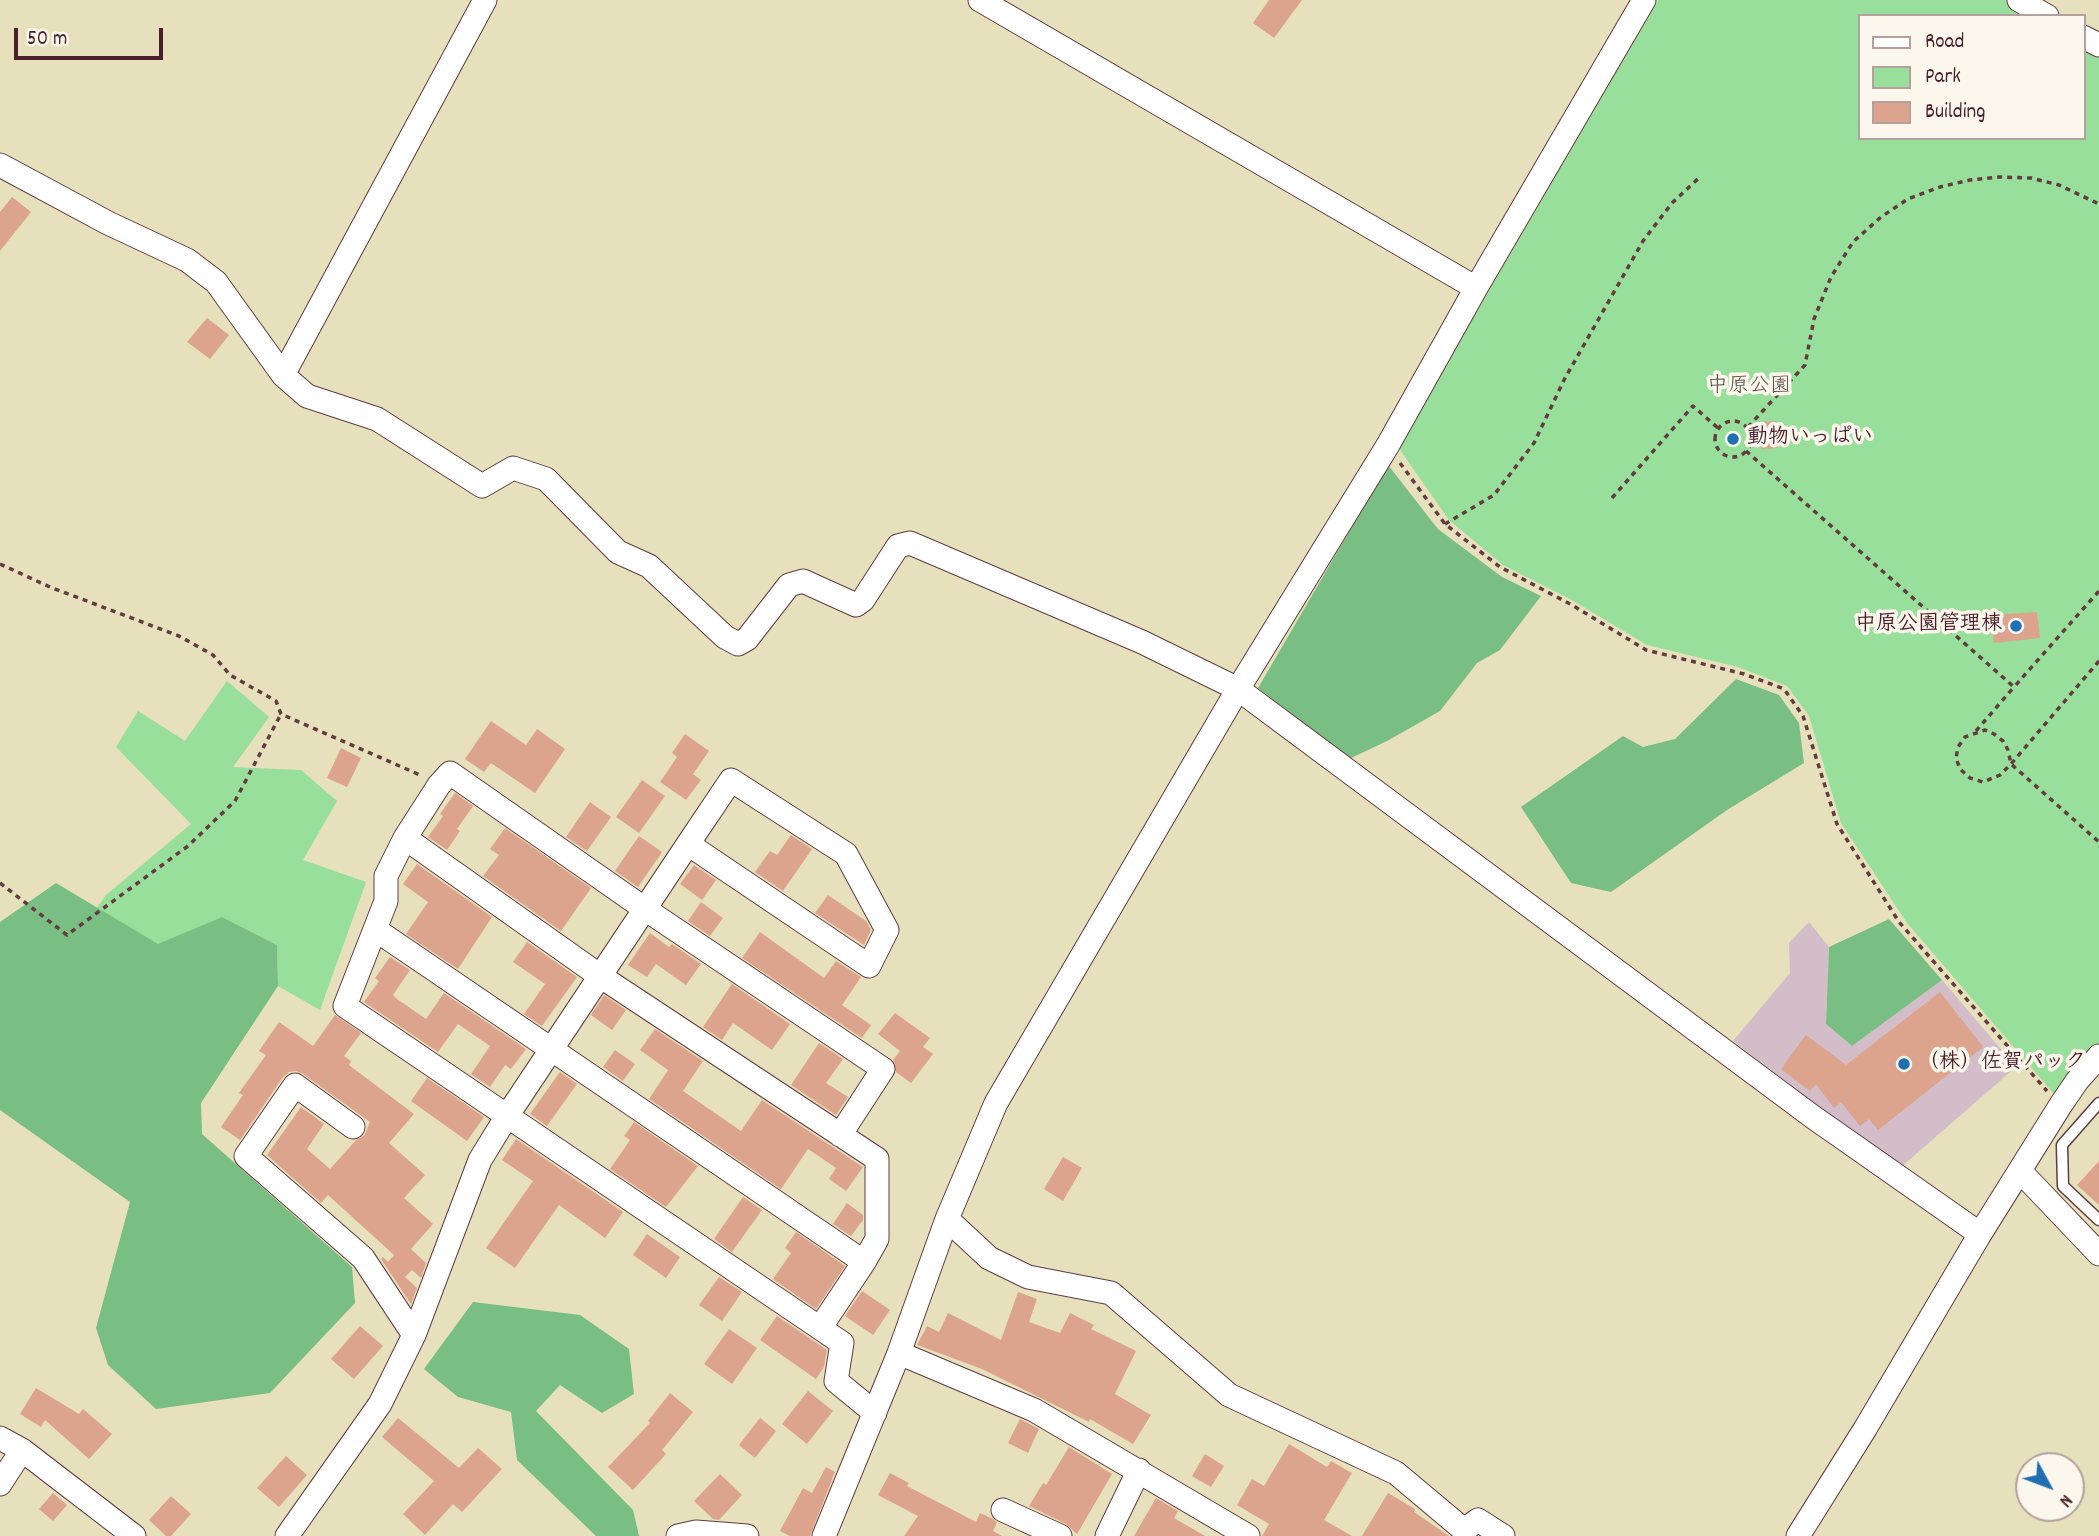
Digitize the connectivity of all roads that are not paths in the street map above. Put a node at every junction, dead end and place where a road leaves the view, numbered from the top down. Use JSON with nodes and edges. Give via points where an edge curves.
{"nodes":[{"id":1,"x":485,"y":0,"type":"edge"},
{"id":2,"x":980,"y":0,"type":"edge"},
{"id":3,"x":1644,"y":0,"type":"edge"},
{"id":4,"x":2019,"y":0,"type":"edge"},
{"id":5,"x":2044,"y":14,"type":"edge"},
{"id":6,"x":0,"y":165,"type":"edge"},
{"id":7,"x":1476,"y":288,"type":"junction"},
{"id":8,"x":283,"y":375,"type":"junction"},
{"id":9,"x":1238,"y":689,"type":"junction"},
{"id":10,"x":405,"y":838,"type":"junction"},
{"id":11,"x":688,"y":844,"type":"junction"},
{"id":12,"x":645,"y":909,"type":"junction"},
{"id":13,"x":376,"y":930,"type":"junction"},
{"id":14,"x":600,"y":976,"type":"junction"},
{"id":15,"x":550,"y":1050,"type":"junction"},
{"id":16,"x":2099,"y":1056,"type":"edge"},
{"id":17,"x":2099,"y":1104,"type":"edge"},
{"id":18,"x":507,"y":1116,"type":"junction"},
{"id":19,"x":353,"y":1126,"type":"dead end"},
{"id":20,"x":840,"y":1135,"type":"junction"},
{"id":21,"x":2021,"y":1171,"type":"junction"},
{"id":22,"x":947,"y":1219,"type":"junction"},
{"id":23,"x":2099,"y":1220,"type":"edge"},
{"id":24,"x":1979,"y":1234,"type":"junction"},
{"id":25,"x":2099,"y":1254,"type":"edge"},
{"id":26,"x":864,"y":1262,"type":"junction"},
{"id":27,"x":820,"y":1328,"type":"junction"},
{"id":28,"x":414,"y":1335,"type":"junction"},
{"id":29,"x":899,"y":1353,"type":"junction"},
{"id":30,"x":875,"y":1413,"type":"junction"},
{"id":31,"x":0,"y":1438,"type":"edge"},
{"id":32,"x":22,"y":1450,"type":"junction"},
{"id":33,"x":1139,"y":1471,"type":"junction"},
{"id":34,"x":0,"y":1484,"type":"edge"},
{"id":35,"x":1003,"y":1510,"type":"dead end"},
{"id":36,"x":1465,"y":1533,"type":"edge"},
{"id":37,"x":134,"y":1536,"type":"edge"},
{"id":38,"x":287,"y":1536,"type":"edge"},
{"id":39,"x":678,"y":1536,"type":"edge"},
{"id":40,"x":747,"y":1536,"type":"edge"},
{"id":41,"x":824,"y":1536,"type":"edge"},
{"id":42,"x":1060,"y":1536,"type":"edge"},
{"id":43,"x":1107,"y":1536,"type":"edge"},
{"id":44,"x":1248,"y":1536,"type":"edge"},
{"id":45,"x":1503,"y":1536,"type":"edge"},
{"id":46,"x":1798,"y":1536,"type":"edge"}],
"edges":[{"from":1,"to":8,"type":"street"},
{"from":2,"to":7,"type":"street"},
{"from":3,"to":7,"type":"street"},
{"from":4,"to":5,"type":"street"},
{"from":6,"to":8,"type":"street","via":[[187,260],[216,282]]},
{"from":7,"to":9,"type":"street","via":[[1388,445]]},
{"from":8,"to":9,"type":"street","via":[[307,396],[377,419],[482,486],[513,468],[546,479],[618,552],[649,566],[725,637],[738,643],[747,639],[789,585],[803,581],[856,605],[898,546],[910,543],[1142,642]]},
{"from":9,"to":22,"type":"street","via":[[996,1102]]},
{"from":9,"to":24,"type":"street","via":[[1813,1117]]},
{"from":10,"to":12,"type":"street","via":[[450,773]]},
{"from":10,"to":13,"type":"street","via":[[386,876],[386,901]]},
{"from":10,"to":14,"type":"street"},
{"from":11,"to":11,"type":"street","via":[[731,780],[846,854],[887,930],[869,966]]},
{"from":11,"to":12,"type":"street"},
{"from":12,"to":14,"type":"street"},
{"from":12,"to":20,"type":"street","via":[[883,1069]]},
{"from":13,"to":15,"type":"street"},
{"from":13,"to":18,"type":"street","via":[[345,1006]]},
{"from":14,"to":15,"type":"street"},
{"from":14,"to":20,"type":"street"},
{"from":15,"to":18,"type":"street"},
{"from":15,"to":26,"type":"street"},
{"from":16,"to":21,"type":"street","via":[[2060,1106]]},
{"from":17,"to":23,"type":"lane","via":[[2062,1145],[2063,1186]]},
{"from":18,"to":27,"type":"street"},
{"from":18,"to":28,"type":"street","via":[[480,1160]]},
{"from":19,"to":28,"type":"street","via":[[295,1085],[246,1156],[363,1258]]},
{"from":20,"to":26,"type":"street","via":[[877,1159],[877,1239]]},
{"from":21,"to":24,"type":"street"},
{"from":21,"to":25,"type":"street"},
{"from":22,"to":29,"type":"street"},
{"from":22,"to":36,"type":"street","via":[[989,1258],[1028,1277],[1111,1293],[1228,1395],[1396,1473]]},
{"from":24,"to":46,"type":"street"},
{"from":26,"to":27,"type":"street"},
{"from":27,"to":30,"type":"street","via":[[842,1343],[836,1381]]},
{"from":28,"to":38,"type":"street","via":[[380,1404]]},
{"from":29,"to":30,"type":"street"},
{"from":29,"to":33,"type":"street","via":[[1034,1410]]},
{"from":30,"to":41,"type":"street"},
{"from":31,"to":32,"type":"street"},
{"from":32,"to":34,"type":"street"},
{"from":32,"to":37,"type":"street"},
{"from":33,"to":43,"type":"street"},
{"from":33,"to":44,"type":"street"},
{"from":35,"to":42,"type":"street"},
{"from":36,"to":45,"type":"street","via":[[1478,1520]]},
{"from":39,"to":40,"type":"street","via":[[696,1532]]}]}
